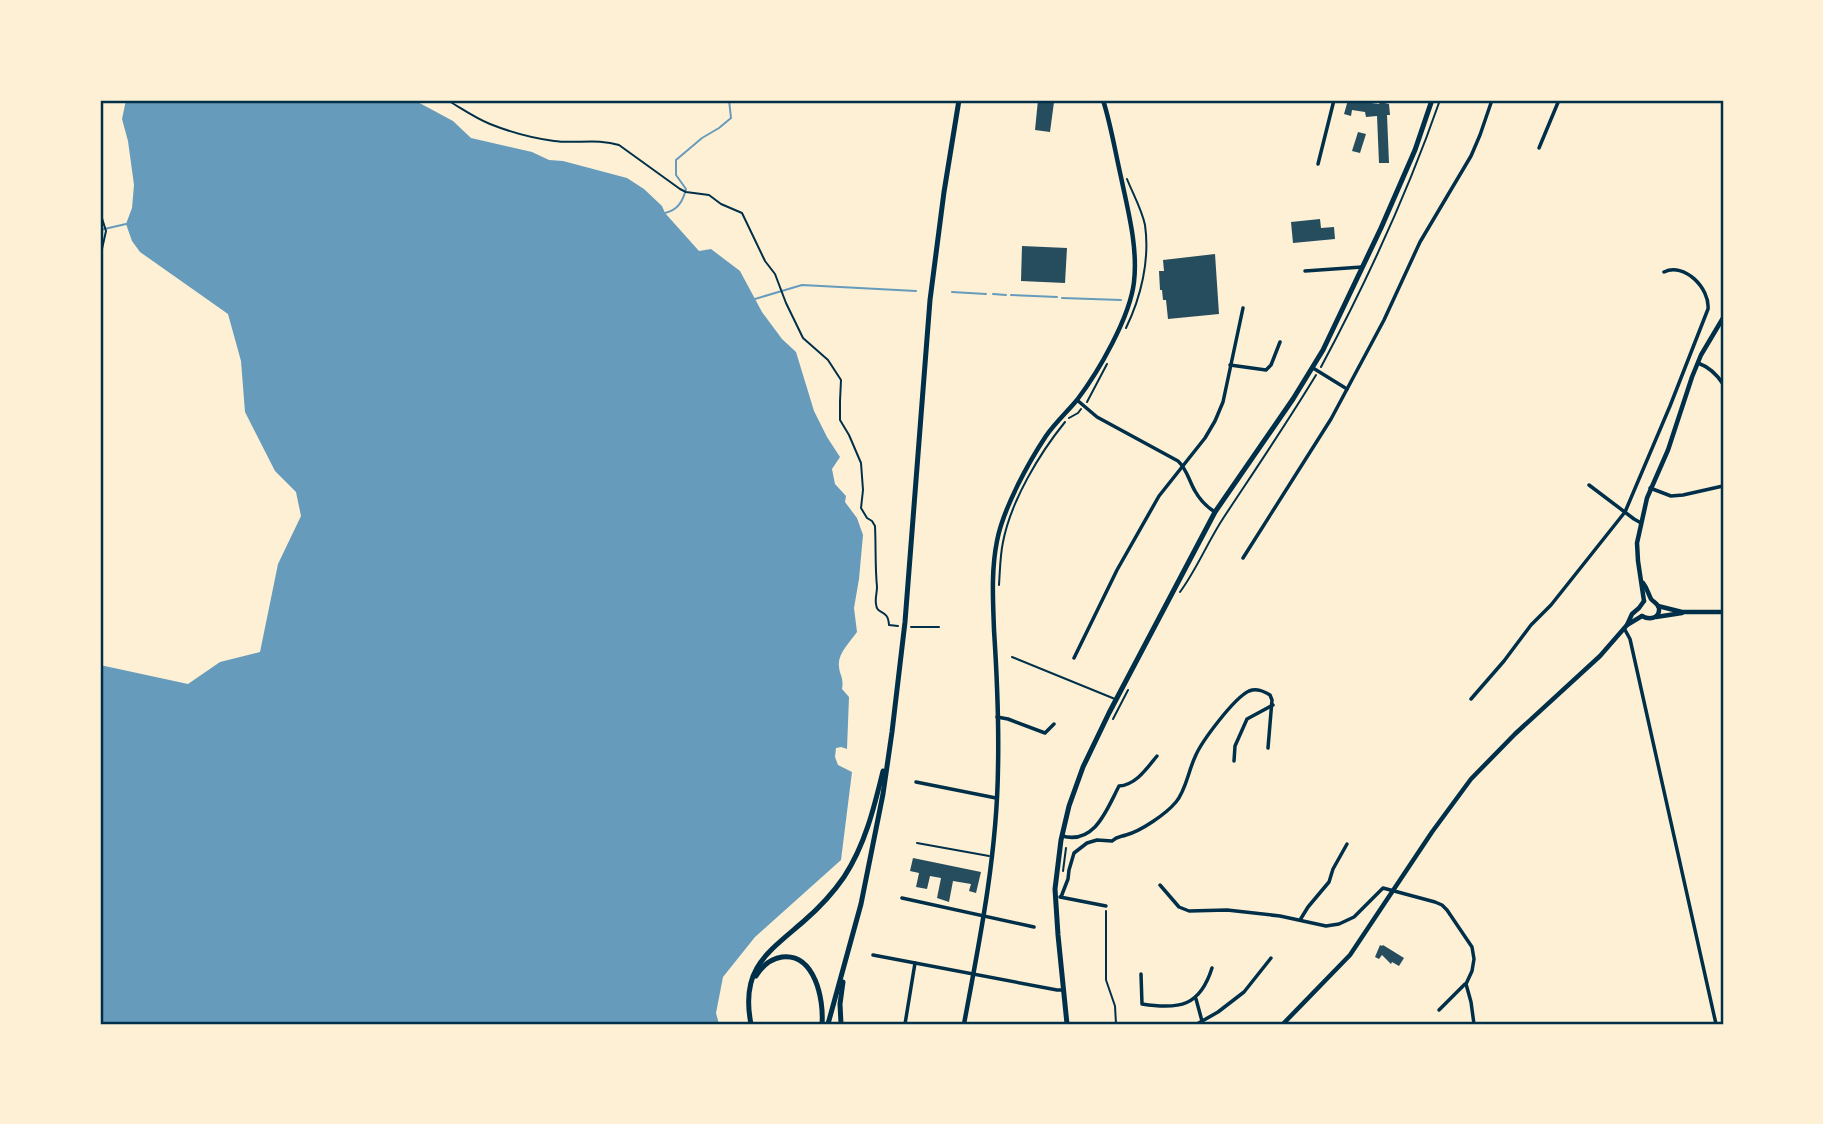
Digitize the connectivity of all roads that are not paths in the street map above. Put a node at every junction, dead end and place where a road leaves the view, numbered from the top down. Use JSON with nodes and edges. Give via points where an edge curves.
{"nodes":[{"id":1,"x":959,"y":100,"type":"edge"},
{"id":2,"x":1103,"y":100,"type":"edge"},
{"id":3,"x":1334,"y":100,"type":"edge"},
{"id":4,"x":1432,"y":100,"type":"edge"},
{"id":5,"x":1492,"y":100,"type":"edge"},
{"id":6,"x":1559,"y":100,"type":"edge"},
{"id":7,"x":1539,"y":148,"type":"dead end"},
{"id":8,"x":1318,"y":164,"type":"dead end"},
{"id":9,"x":1363,"y":267,"type":"junction"},
{"id":10,"x":1305,"y":271,"type":"dead end"},
{"id":11,"x":1664,"y":272,"type":"dead end"},
{"id":12,"x":1242,"y":308,"type":"dead end"},
{"id":13,"x":1723,"y":318,"type":"edge"},
{"id":14,"x":1280,"y":342,"type":"dead end"},
{"id":15,"x":1698,"y":362,"type":"junction"},
{"id":16,"x":1230,"y":365,"type":"junction"},
{"id":17,"x":1316,"y":370,"type":"junction"},
{"id":18,"x":1723,"y":384,"type":"edge"},
{"id":19,"x":1347,"y":389,"type":"junction"},
{"id":20,"x":1077,"y":400,"type":"junction"},
{"id":21,"x":1183,"y":465,"type":"junction"},
{"id":22,"x":1589,"y":485,"type":"dead end"},
{"id":23,"x":1723,"y":486,"type":"edge"},
{"id":24,"x":1650,"y":488,"type":"junction"},
{"id":25,"x":1215,"y":512,"type":"junction"},
{"id":26,"x":1625,"y":512,"type":"junction"},
{"id":27,"x":1641,"y":523,"type":"junction"},
{"id":28,"x":1243,"y":558,"type":"dead end"},
{"id":29,"x":1642,"y":582,"type":"junction"},
{"id":30,"x":1652,"y":600,"type":"junction"},
{"id":31,"x":1644,"y":601,"type":"junction"},
{"id":32,"x":1658,"y":605,"type":"junction"},
{"id":33,"x":1639,"y":608,"type":"junction"},
{"id":34,"x":1682,"y":612,"type":"junction"},
{"id":35,"x":1723,"y":612,"type":"edge"},
{"id":36,"x":1642,"y":617,"type":"junction"},
{"id":37,"x":1655,"y":617,"type":"junction"},
{"id":38,"x":1625,"y":626,"type":"junction"},
{"id":39,"x":1012,"y":657,"type":"dead end"},
{"id":40,"x":1074,"y":658,"type":"dead end"},
{"id":41,"x":1117,"y":699,"type":"junction"},
{"id":42,"x":1471,"y":699,"type":"dead end"},
{"id":43,"x":1273,"y":705,"type":"junction"},
{"id":44,"x":997,"y":717,"type":"junction"},
{"id":45,"x":1054,"y":724,"type":"dead end"},
{"id":46,"x":892,"y":732,"type":"junction"},
{"id":47,"x":1268,"y":748,"type":"dead end"},
{"id":48,"x":1157,"y":756,"type":"dead end"},
{"id":49,"x":1234,"y":761,"type":"dead end"},
{"id":50,"x":916,"y":782,"type":"dead end"},
{"id":51,"x":997,"y":798,"type":"junction"},
{"id":52,"x":1064,"y":837,"type":"junction"},
{"id":53,"x":1347,"y":844,"type":"dead end"},
{"id":54,"x":1160,"y":886,"type":"dead end"},
{"id":55,"x":1393,"y":891,"type":"junction"},
{"id":56,"x":1058,"y":897,"type":"junction"},
{"id":57,"x":902,"y":898,"type":"dead end"},
{"id":58,"x":1106,"y":906,"type":"road end"},
{"id":59,"x":983,"y":916,"type":"junction"},
{"id":60,"x":1300,"y":920,"type":"junction"},
{"id":61,"x":1034,"y":927,"type":"dead end"},
{"id":62,"x":853,"y":935,"type":"junction"},
{"id":63,"x":873,"y":955,"type":"dead end"},
{"id":64,"x":1270,"y":958,"type":"dead end"},
{"id":65,"x":915,"y":963,"type":"junction"},
{"id":66,"x":1212,"y":968,"type":"dead end"},
{"id":67,"x":974,"y":974,"type":"junction"},
{"id":68,"x":1140,"y":974,"type":"dead end"},
{"id":69,"x":1466,"y":984,"type":"junction"},
{"id":70,"x":751,"y":985,"type":"junction"},
{"id":71,"x":1064,"y":990,"type":"junction"},
{"id":72,"x":1196,"y":999,"type":"junction"},
{"id":73,"x":1439,"y":1010,"type":"dead end"},
{"id":74,"x":1199,"y":1023,"type":"edge"},
{"id":75,"x":751,"y":1024,"type":"edge"},
{"id":76,"x":822,"y":1024,"type":"edge"},
{"id":77,"x":828,"y":1024,"type":"edge"},
{"id":78,"x":841,"y":1024,"type":"edge"},
{"id":79,"x":905,"y":1024,"type":"edge"},
{"id":80,"x":964,"y":1024,"type":"edge"},
{"id":81,"x":1067,"y":1024,"type":"edge"},
{"id":82,"x":1283,"y":1024,"type":"edge"},
{"id":83,"x":1474,"y":1024,"type":"edge"},
{"id":84,"x":1716,"y":1024,"type":"edge"}],
"edges":[{"from":1,"to":46,"type":"main road","via":[[930,300]]},
{"from":2,"to":20,"type":"street","via":[[1131,229],[1134,283],[1118,328]]},
{"from":3,"to":8,"type":"street"},
{"from":4,"to":9,"type":"main road"},
{"from":5,"to":19,"type":"street","via":[[1471,156],[1420,242]]},
{"from":6,"to":7,"type":"street"},
{"from":9,"to":10,"type":"street"},
{"from":9,"to":17,"type":"main road"},
{"from":11,"to":26,"type":"street","via":[[1677,270],[1693,278],[1708,297],[1708,309]]},
{"from":12,"to":16,"type":"street"},
{"from":13,"to":15,"type":"street"},
{"from":14,"to":16,"type":"street","via":[[1266,370]]},
{"from":15,"to":18,"type":"street","via":[[1717,374]]},
{"from":15,"to":24,"type":"street"},
{"from":16,"to":21,"type":"street","via":[[1215,421]]},
{"from":17,"to":19,"type":"street"},
{"from":17,"to":25,"type":"main road"},
{"from":19,"to":28,"type":"street"},
{"from":20,"to":21,"type":"street"},
{"from":20,"to":44,"type":"street","via":[[1040,446],[997,540],[992,601]]},
{"from":21,"to":25,"type":"street","via":[[1195,492]]},
{"from":21,"to":40,"type":"street","via":[[1159,496],[1117,570]]},
{"from":22,"to":26,"type":"street"},
{"from":23,"to":24,"type":"street","via":[[1683,495]]},
{"from":24,"to":27,"type":"street"},
{"from":25,"to":41,"type":"main road"},
{"from":26,"to":27,"type":"street"},
{"from":26,"to":42,"type":"street"},
{"from":27,"to":29,"type":"street","via":[[1637,543]]},
{"from":29,"to":30,"type":"street"},
{"from":29,"to":31,"type":"street"},
{"from":30,"to":31,"type":"street"},
{"from":30,"to":32,"type":"street"},
{"from":31,"to":33,"type":"street"},
{"from":32,"to":34,"type":"street"},
{"from":32,"to":37,"type":"street"},
{"from":33,"to":36,"type":"street"},
{"from":33,"to":38,"type":"street"},
{"from":34,"to":35,"type":"street"},
{"from":34,"to":37,"type":"street"},
{"from":36,"to":37,"type":"street"},
{"from":36,"to":38,"type":"street"},
{"from":38,"to":55,"type":"street","via":[[1600,656],[1480,769]]},
{"from":38,"to":84,"type":"street"},
{"from":39,"to":41,"type":"lane"},
{"from":41,"to":52,"type":"main road","via":[[1083,767]]},
{"from":43,"to":47,"type":"street"},
{"from":43,"to":49,"type":"street","via":[[1247,719]]},
{"from":43,"to":56,"type":"street","via":[[1270,695],[1259,690],[1238,700],[1195,755],[1177,801],[1126,836],[1112,841],[1097,839],[1074,853]]},
{"from":44,"to":45,"type":"street","via":[[1045,733]]},
{"from":44,"to":51,"type":"street"},
{"from":46,"to":62,"type":"main road"},
{"from":46,"to":70,"type":"main road","via":[[870,820],[852,863],[821,905],[766,953]]},
{"from":48,"to":52,"type":"street","via":[[1128,785],[1119,786],[1097,828]]},
{"from":50,"to":51,"type":"street"},
{"from":51,"to":59,"type":"street"},
{"from":52,"to":56,"type":"main road","via":[[1057,867]]},
{"from":53,"to":60,"type":"street","via":[[1329,882]]},
{"from":54,"to":60,"type":"street","via":[[1189,911],[1227,909]]},
{"from":55,"to":60,"type":"street","via":[[1383,887],[1353,917],[1339,924]]},
{"from":55,"to":69,"type":"street","via":[[1435,902],[1447,910],[1472,947],[1474,959]]},
{"from":55,"to":82,"type":"street","via":[[1350,955]]},
{"from":56,"to":58,"type":"street"},
{"from":56,"to":71,"type":"main road"},
{"from":57,"to":59,"type":"street"},
{"from":59,"to":61,"type":"street"},
{"from":59,"to":67,"type":"street"},
{"from":62,"to":77,"type":"main road"},
{"from":62,"to":78,"type":"main road","via":[[841,994]]},
{"from":63,"to":65,"type":"street"},
{"from":64,"to":74,"type":"street","via":[[1244,992]]},
{"from":65,"to":67,"type":"street"},
{"from":65,"to":79,"type":"street"},
{"from":66,"to":72,"type":"street"},
{"from":67,"to":71,"type":"street"},
{"from":67,"to":80,"type":"street"},
{"from":68,"to":72,"type":"street","via":[[1142,1004],[1176,1006]]},
{"from":69,"to":73,"type":"street"},
{"from":69,"to":83,"type":"street"},
{"from":70,"to":75,"type":"main road"},
{"from":70,"to":76,"type":"main road","via":[[770,961],[799,960],[819,991]]},
{"from":71,"to":81,"type":"main road"},
{"from":72,"to":74,"type":"street"}]}
